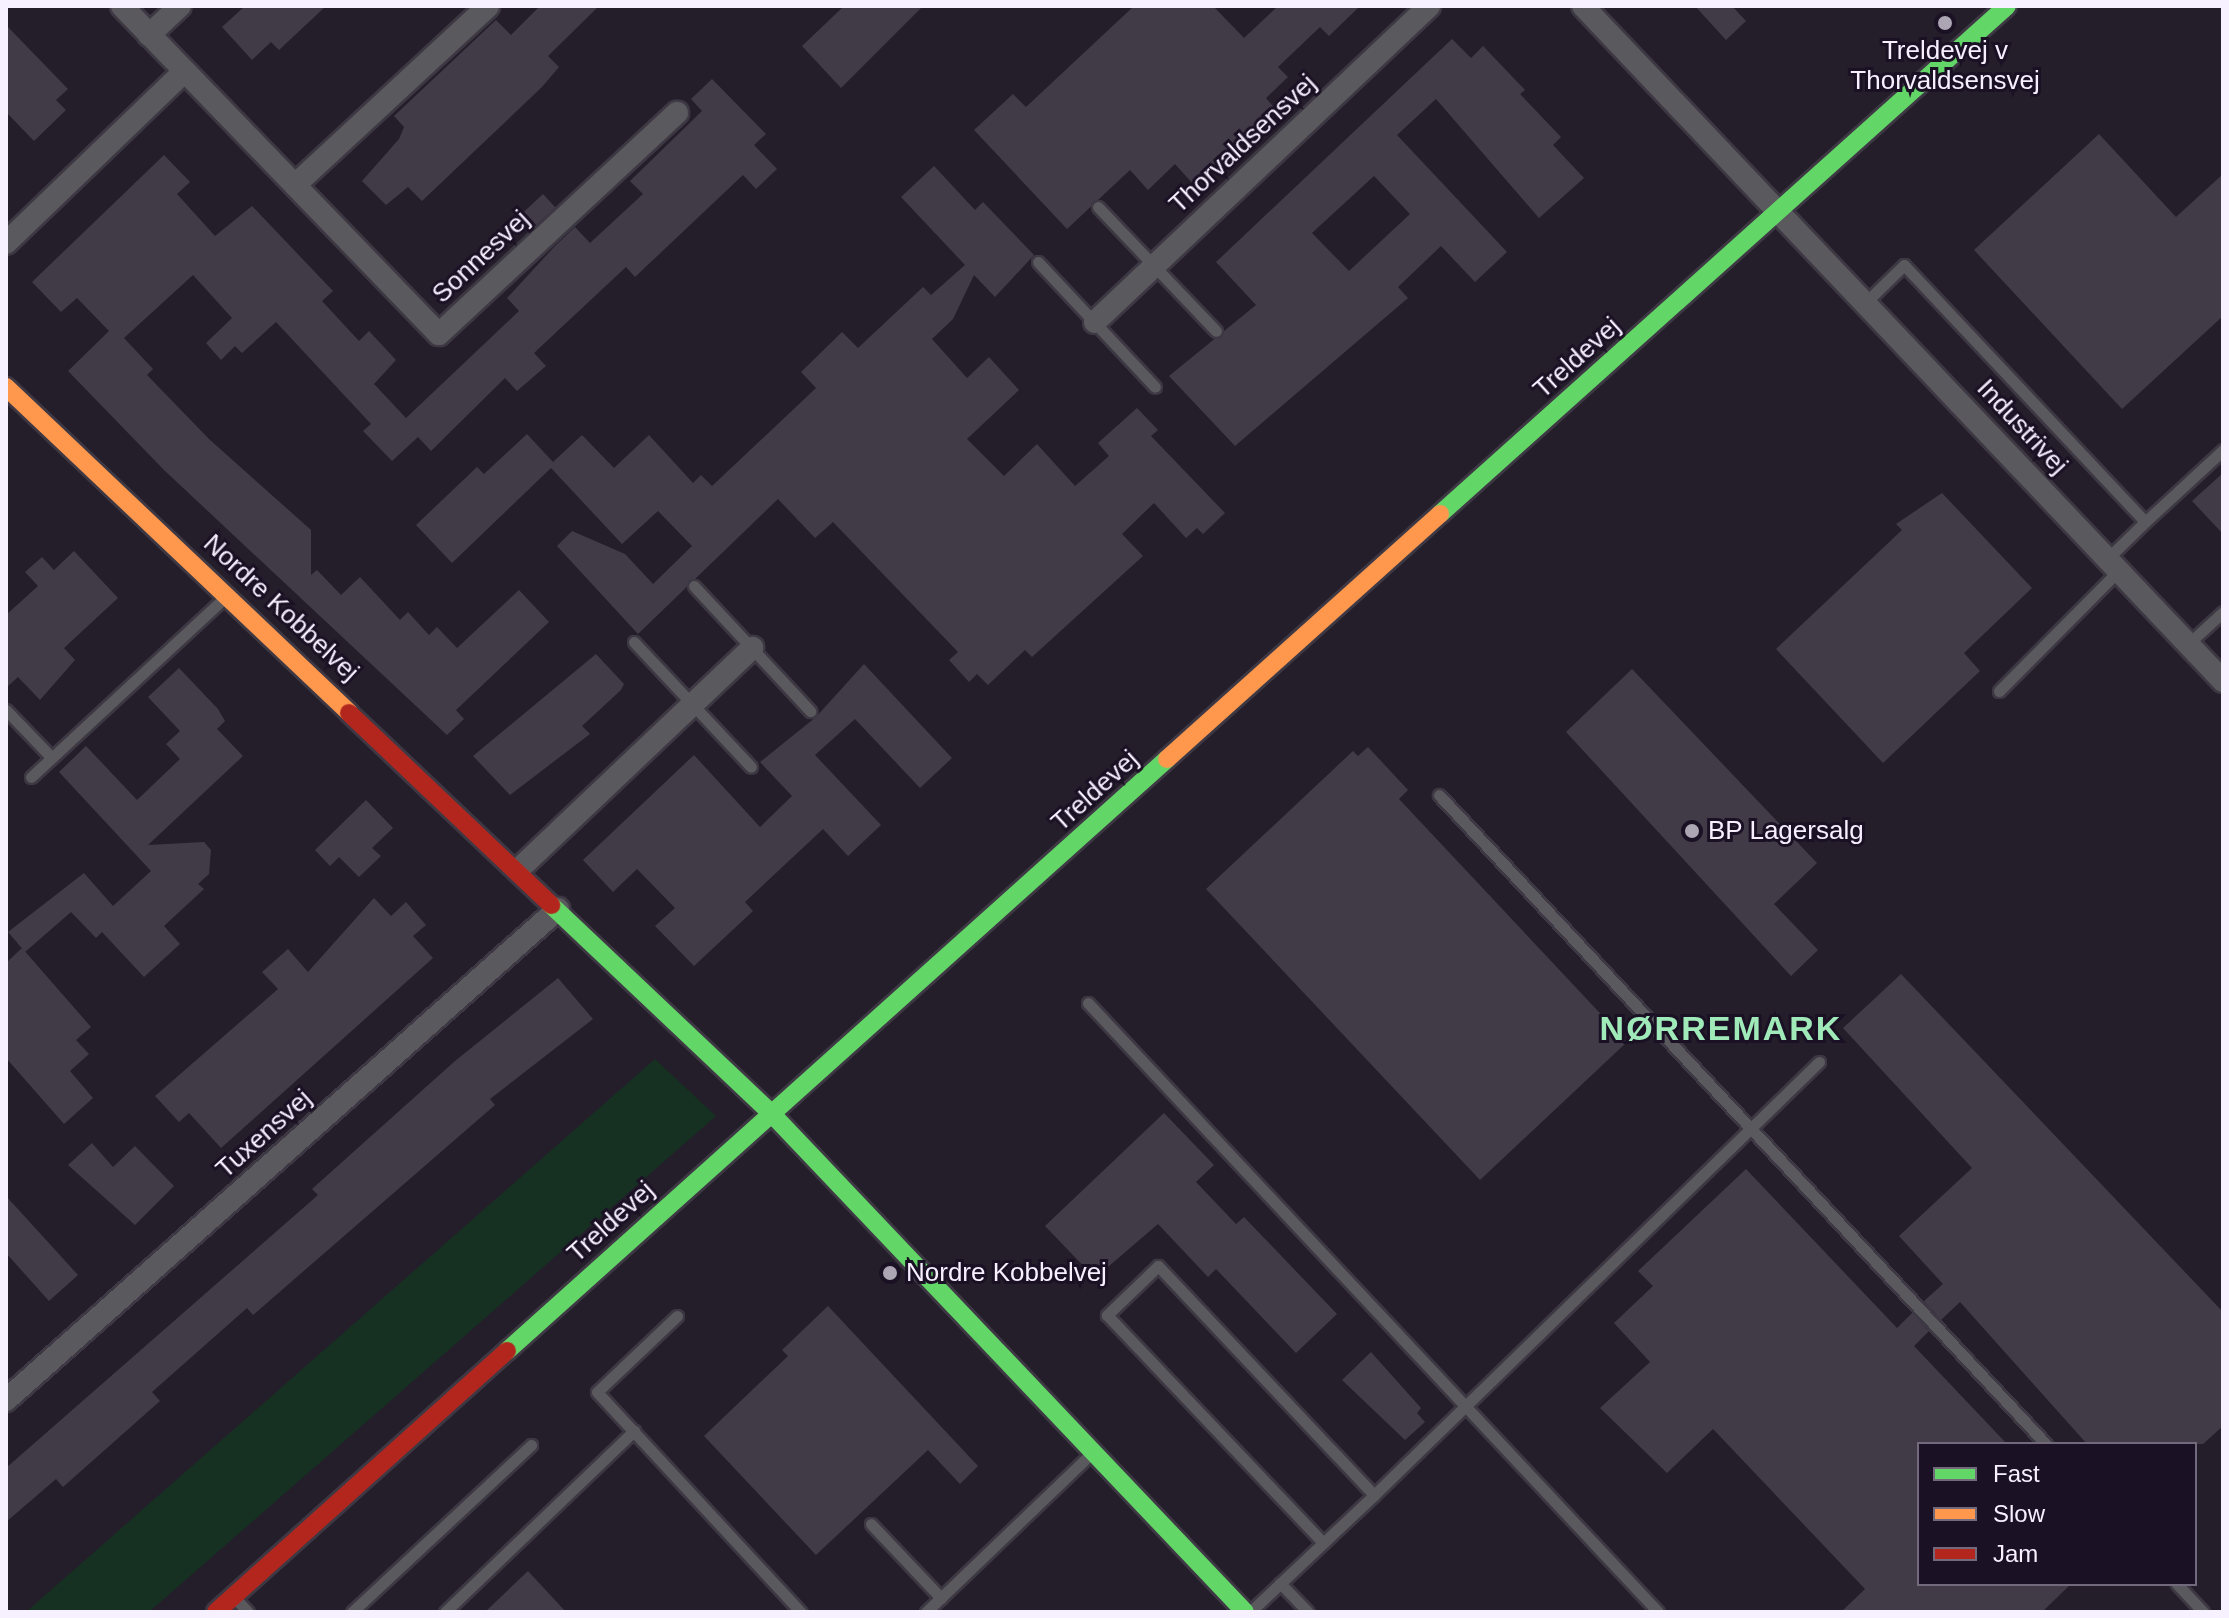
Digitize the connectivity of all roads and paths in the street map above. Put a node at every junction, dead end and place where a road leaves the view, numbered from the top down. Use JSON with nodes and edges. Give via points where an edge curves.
{"nodes":[{"id":1,"x":122,"y":6,"type":"edge"},
{"id":2,"x":180,"y":6,"type":"edge"},
{"id":3,"x":488,"y":6,"type":"edge"},
{"id":4,"x":1429,"y":6,"type":"edge"},
{"id":5,"x":1583,"y":6,"type":"edge"},
{"id":6,"x":2007,"y":6,"type":"edge"},
{"id":7,"x":149,"y":35,"type":"junction"},
{"id":8,"x":184,"y":72,"type":"junction"},
{"id":9,"x":677,"y":113,"type":"dead end"},
{"id":10,"x":295,"y":185,"type":"junction"},
{"id":11,"x":1098,"y":207,"type":"dead end"},
{"id":12,"x":1779,"y":212,"type":"junction"},
{"id":13,"x":6,"y":243,"type":"edge"},
{"id":14,"x":1038,"y":262,"type":"dead end"},
{"id":15,"x":1154,"y":266,"type":"junction"},
{"id":16,"x":1866,"y":302,"type":"junction"},
{"id":17,"x":1095,"y":322,"type":"junction"},
{"id":18,"x":1216,"y":331,"type":"dead end"},
{"id":19,"x":6,"y":387,"type":"edge"},
{"id":20,"x":1155,"y":387,"type":"dead end"},
{"id":21,"x":2223,"y":450,"type":"edge"},
{"id":22,"x":2145,"y":522,"type":"junction"},
{"id":23,"x":2113,"y":565,"type":"junction"},
{"id":24,"x":694,"y":586,"type":"dead end"},
{"id":25,"x":226,"y":596,"type":"junction"},
{"id":26,"x":2223,"y":612,"type":"edge"},
{"id":27,"x":634,"y":642,"type":"dead end"},
{"id":28,"x":2188,"y":644,"type":"junction"},
{"id":29,"x":752,"y":648,"type":"junction"},
{"id":30,"x":2223,"y":681,"type":"edge"},
{"id":31,"x":1999,"y":691,"type":"dead end"},
{"id":32,"x":692,"y":703,"type":"junction"},
{"id":33,"x":6,"y":710,"type":"edge"},
{"id":34,"x":810,"y":711,"type":"dead end"},
{"id":35,"x":51,"y":757,"type":"junction"},
{"id":36,"x":751,"y":767,"type":"dead end"},
{"id":37,"x":31,"y":777,"type":"dead end"},
{"id":38,"x":1439,"y":795,"type":"dead end"},
{"id":39,"x":518,"y":870,"type":"junction"},
{"id":40,"x":558,"y":909,"type":"junction"},
{"id":41,"x":1088,"y":1003,"type":"dead end"},
{"id":42,"x":1819,"y":1062,"type":"dead end"},
{"id":43,"x":771,"y":1113,"type":"junction"},
{"id":44,"x":1751,"y":1129,"type":"junction"},
{"id":45,"x":677,"y":1316,"type":"dead end"},
{"id":46,"x":6,"y":1400,"type":"edge"},
{"id":47,"x":1465,"y":1407,"type":"junction"},
{"id":48,"x":634,"y":1431,"type":"junction"},
{"id":49,"x":2044,"y":1442,"type":"edge"},
{"id":50,"x":531,"y":1445,"type":"dead end"},
{"id":51,"x":1094,"y":1452,"type":"junction"},
{"id":52,"x":1374,"y":1495,"type":"junction"},
{"id":53,"x":871,"y":1524,"type":"dead end"},
{"id":54,"x":1323,"y":1543,"type":"junction"},
{"id":55,"x":1280,"y":1583,"type":"junction"},
{"id":56,"x":2179,"y":1586,"type":"edge"},
{"id":57,"x":234,"y":1596,"type":"junction"},
{"id":58,"x":941,"y":1598,"type":"junction"},
{"id":59,"x":216,"y":1612,"type":"edge"},
{"id":60,"x":248,"y":1612,"type":"edge"},
{"id":61,"x":352,"y":1612,"type":"edge"},
{"id":62,"x":445,"y":1612,"type":"edge"},
{"id":63,"x":801,"y":1612,"type":"edge"},
{"id":64,"x":926,"y":1612,"type":"edge"},
{"id":65,"x":1248,"y":1612,"type":"edge"},
{"id":66,"x":1308,"y":1612,"type":"edge"},
{"id":67,"x":1658,"y":1612,"type":"edge"},
{"id":68,"x":2203,"y":1612,"type":"edge"}],
"edges":[{"from":1,"to":7,"type":"street","name":"Sonnesvej"},
{"from":2,"to":7,"type":"street"},
{"from":3,"to":10,"type":"street"},
{"from":4,"to":15,"type":"street","name":"Thorvaldsensvej"},
{"from":5,"to":12,"type":"street"},
{"from":6,"to":12,"type":"street","name":"Treldevej"},
{"from":7,"to":8,"type":"street","name":"Sonnesvej"},
{"from":8,"to":10,"type":"street","name":"Sonnesvej"},
{"from":8,"to":13,"type":"street"},
{"from":9,"to":10,"type":"street","name":"Sonnesvej","via":[[439,334]]},
{"from":11,"to":15,"type":"lane"},
{"from":12,"to":16,"type":"street","name":"Industrivej"},
{"from":12,"to":43,"type":"street","name":"Treldevej"},
{"from":14,"to":17,"type":"lane"},
{"from":15,"to":17,"type":"street","name":"Thorvaldsensvej"},
{"from":15,"to":18,"type":"lane"},
{"from":16,"to":22,"type":"lane","via":[[1904,265]]},
{"from":16,"to":23,"type":"street","name":"Industrivej"},
{"from":17,"to":20,"type":"lane"},
{"from":19,"to":25,"type":"street","name":"Nordre Kobbelvej"},
{"from":21,"to":22,"type":"lane"},
{"from":22,"to":23,"type":"lane"},
{"from":23,"to":28,"type":"street","name":"Industrivej"},
{"from":23,"to":31,"type":"lane"},
{"from":24,"to":29,"type":"lane"},
{"from":25,"to":35,"type":"lane"},
{"from":25,"to":39,"type":"street","name":"Nordre Kobbelvej"},
{"from":26,"to":28,"type":"lane"},
{"from":27,"to":32,"type":"lane"},
{"from":28,"to":30,"type":"street","name":"Industrivej"},
{"from":29,"to":32,"type":"street"},
{"from":29,"to":34,"type":"lane"},
{"from":32,"to":36,"type":"lane"},
{"from":32,"to":39,"type":"street"},
{"from":33,"to":35,"type":"lane"},
{"from":35,"to":37,"type":"lane"},
{"from":38,"to":44,"type":"lane"},
{"from":39,"to":40,"type":"street","name":"Nordre Kobbelvej"},
{"from":40,"to":43,"type":"street","name":"Nordre Kobbelvej"},
{"from":40,"to":46,"type":"street","name":"Tuxensvej"},
{"from":41,"to":47,"type":"lane"},
{"from":42,"to":44,"type":"lane"},
{"from":43,"to":51,"type":"street","name":"Nordre Kobbelvej"},
{"from":43,"to":57,"type":"street","name":"Treldevej"},
{"from":44,"to":47,"type":"lane"},
{"from":44,"to":49,"type":"lane"},
{"from":45,"to":48,"type":"lane","via":[[597,1392]]},
{"from":47,"to":52,"type":"lane"},
{"from":47,"to":67,"type":"lane"},
{"from":48,"to":62,"type":"lane"},
{"from":48,"to":63,"type":"lane"},
{"from":50,"to":61,"type":"lane"},
{"from":51,"to":58,"type":"lane"},
{"from":51,"to":65,"type":"street","name":"Nordre Kobbelvej"},
{"from":52,"to":54,"type":"lane"},
{"from":52,"to":54,"type":"lane","via":[[1158,1266],[1107,1315]]},
{"from":53,"to":58,"type":"lane"},
{"from":54,"to":55,"type":"lane"},
{"from":55,"to":65,"type":"lane"},
{"from":55,"to":66,"type":"lane"},
{"from":56,"to":68,"type":"lane"},
{"from":57,"to":59,"type":"street","name":"Treldevej"},
{"from":57,"to":60,"type":"lane"},
{"from":58,"to":64,"type":"lane"}]}
